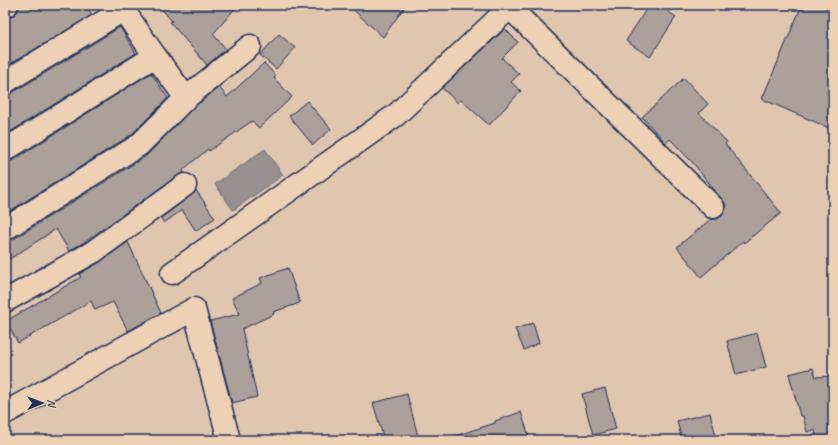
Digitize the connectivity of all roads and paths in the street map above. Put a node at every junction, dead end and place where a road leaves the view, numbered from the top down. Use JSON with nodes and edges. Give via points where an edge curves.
{"nodes":[{"id":1,"x":508,"y":6,"type":"edge"},
{"id":2,"x":122,"y":8,"type":"edge"},
{"id":3,"x":250,"y":46,"type":"dead end"},
{"id":4,"x":154,"y":56,"type":"junction"},
{"id":5,"x":5,"y":82,"type":"edge"},
{"id":6,"x":186,"y":98,"type":"junction"},
{"id":7,"x":5,"y":150,"type":"edge"},
{"id":8,"x":185,"y":185,"type":"dead end"},
{"id":9,"x":713,"y":207,"type":"dead end"},
{"id":10,"x":5,"y":229,"type":"edge"},
{"id":11,"x":172,"y":274,"type":"dead end"},
{"id":12,"x":5,"y":301,"type":"edge"},
{"id":13,"x":5,"y":413,"type":"edge"},
{"id":14,"x":229,"y":440,"type":"edge"}],
"edges":[{"from":1,"to":9,"type":"street"},
{"from":1,"to":11,"type":"street","via":[[396,115]]},
{"from":2,"to":4,"type":"street"},
{"from":2,"to":5,"type":"street"},
{"from":3,"to":6,"type":"street"},
{"from":4,"to":6,"type":"street"},
{"from":4,"to":7,"type":"street"},
{"from":6,"to":10,"type":"street","via":[[139,145]]},
{"from":8,"to":12,"type":"street","via":[[93,252]]},
{"from":13,"to":14,"type":"street","via":[[194,309]]}]}
